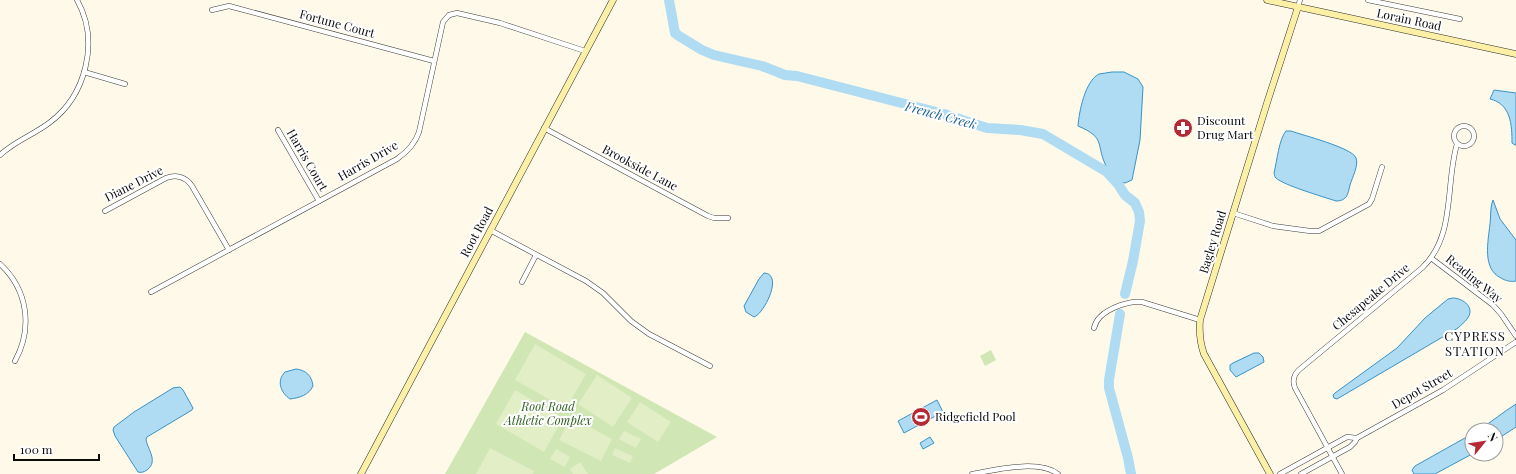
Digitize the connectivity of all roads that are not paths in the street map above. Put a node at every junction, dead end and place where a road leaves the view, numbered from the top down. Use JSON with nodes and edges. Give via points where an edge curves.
{"nodes":[{"id":1,"x":77,"y":0,"type":"edge"},
{"id":2,"x":612,"y":0,"type":"edge"},
{"id":3,"x":1267,"y":0,"type":"edge"},
{"id":4,"x":1300,"y":0,"type":"edge"},
{"id":5,"x":1368,"y":0,"type":"edge"},
{"id":6,"x":1298,"y":7,"type":"junction"},
{"id":7,"x":212,"y":10,"type":"dead end"},
{"id":8,"x":1460,"y":19,"type":"dead end"},
{"id":9,"x":586,"y":51,"type":"junction"},
{"id":10,"x":1516,"y":54,"type":"edge"},
{"id":11,"x":434,"y":61,"type":"junction"},
{"id":12,"x":84,"y":72,"type":"junction"},
{"id":13,"x":125,"y":84,"type":"dead end"},
{"id":14,"x":544,"y":128,"type":"junction"},
{"id":15,"x":278,"y":130,"type":"dead end"},
{"id":16,"x":1457,"y":144,"type":"junction"},
{"id":17,"x":0,"y":155,"type":"edge"},
{"id":18,"x":1382,"y":167,"type":"dead end"},
{"id":19,"x":319,"y":201,"type":"junction"},
{"id":20,"x":105,"y":211,"type":"dead end"},
{"id":21,"x":1234,"y":213,"type":"junction"},
{"id":22,"x":728,"y":218,"type":"dead end"},
{"id":23,"x":490,"y":230,"type":"junction"},
{"id":24,"x":229,"y":250,"type":"junction"},
{"id":25,"x":536,"y":255,"type":"junction"},
{"id":26,"x":1431,"y":258,"type":"junction"},
{"id":27,"x":0,"y":264,"type":"edge"},
{"id":28,"x":522,"y":282,"type":"dead end"},
{"id":29,"x":151,"y":292,"type":"dead end"},
{"id":30,"x":1200,"y":320,"type":"junction"},
{"id":31,"x":1094,"y":328,"type":"dead end"},
{"id":32,"x":1516,"y":336,"type":"edge"},
{"id":33,"x":1516,"y":342,"type":"edge"},
{"id":34,"x":15,"y":361,"type":"dead end"},
{"id":35,"x":710,"y":366,"type":"dead end"},
{"id":36,"x":1357,"y":438,"type":"junction"},
{"id":37,"x":1327,"y":448,"type":"junction"},
{"id":38,"x":1332,"y":457,"type":"junction"},
{"id":39,"x":361,"y":474,"type":"edge"},
{"id":40,"x":972,"y":474,"type":"edge"},
{"id":41,"x":1058,"y":474,"type":"edge"},
{"id":42,"x":1270,"y":474,"type":"edge"},
{"id":43,"x":1280,"y":474,"type":"edge"},
{"id":44,"x":1301,"y":474,"type":"edge"},
{"id":45,"x":1342,"y":474,"type":"edge"}],
"edges":[{"from":1,"to":12,"type":"street","via":[[88,32]]},
{"from":2,"to":9,"type":"street","name":"Root Road"},
{"from":3,"to":6,"type":"street","name":"Lorain Road"},
{"from":4,"to":6,"type":"street"},
{"from":5,"to":8,"type":"street","name":"Lorain Road"},
{"from":6,"to":10,"type":"street","name":"Lorain Road"},
{"from":6,"to":21,"type":"street","name":"Bagley Road"},
{"from":7,"to":11,"type":"street","name":"Fortune Court","via":[[229,6]]},
{"from":9,"to":11,"type":"street","name":"Harris Drive","via":[[500,23],[455,13],[447,16],[443,22]]},
{"from":9,"to":14,"type":"street","name":"Root Road"},
{"from":11,"to":19,"type":"street","name":"Harris Drive","via":[[419,132],[411,146],[397,158]]},
{"from":12,"to":13,"type":"street"},
{"from":12,"to":17,"type":"street","via":[[68,105],[59,114],[43,128]]},
{"from":14,"to":22,"type":"street","name":"Brookside Lane","via":[[708,216]]},
{"from":14,"to":23,"type":"street","name":"Root Road"},
{"from":15,"to":19,"type":"street","name":"Harris Court"},
{"from":16,"to":16,"type":"street","name":"Chesapeake Drive","via":[[1466,147],[1472,144],[1474,138],[1471,128],[1464,126],[1455,131],[1454,138]]},
{"from":16,"to":26,"type":"street","name":"Chesapeake Drive","via":[[1444,230]]},
{"from":18,"to":21,"type":"street","via":[[1368,204],[1319,231],[1272,226]]},
{"from":19,"to":24,"type":"street","name":"Harris Drive"},
{"from":20,"to":24,"type":"street","name":"Diane Drive","via":[[169,177],[182,177],[192,186]]},
{"from":21,"to":30,"type":"street","name":"Bagley Road"},
{"from":23,"to":25,"type":"street"},
{"from":23,"to":39,"type":"street","name":"Root Road"},
{"from":24,"to":29,"type":"street","name":"Harris Drive"},
{"from":25,"to":28,"type":"street"},
{"from":25,"to":35,"type":"street","via":[[592,284],[631,321],[649,334]]},
{"from":26,"to":32,"type":"street","name":"Reading Way","via":[[1493,305]]},
{"from":26,"to":37,"type":"street","name":"Chesapeake Drive","via":[[1295,374],[1295,388]]},
{"from":27,"to":34,"type":"street","via":[[16,282],[26,312],[24,339]]},
{"from":30,"to":31,"type":"street","via":[[1142,302],[1132,302],[1121,304],[1101,316]]},
{"from":30,"to":42,"type":"street","name":"Bagley Road","via":[[1200,340],[1204,354]]},
{"from":33,"to":36,"type":"street","name":"Depot Street","via":[[1443,390]]},
{"from":36,"to":37,"type":"street","name":"Depot Street","via":[[1347,437]]},
{"from":36,"to":38,"type":"street","name":"Depot Street","via":[[1350,447]]},
{"from":37,"to":38,"type":"street","name":"Chesapeake Drive"},
{"from":37,"to":43,"type":"street","name":"Depot Street"},
{"from":38,"to":44,"type":"street","name":"Depot Street"},
{"from":38,"to":45,"type":"street","name":"Chesapeake Drive"},
{"from":40,"to":41,"type":"street","via":[[1036,466],[1048,468]]}]}
